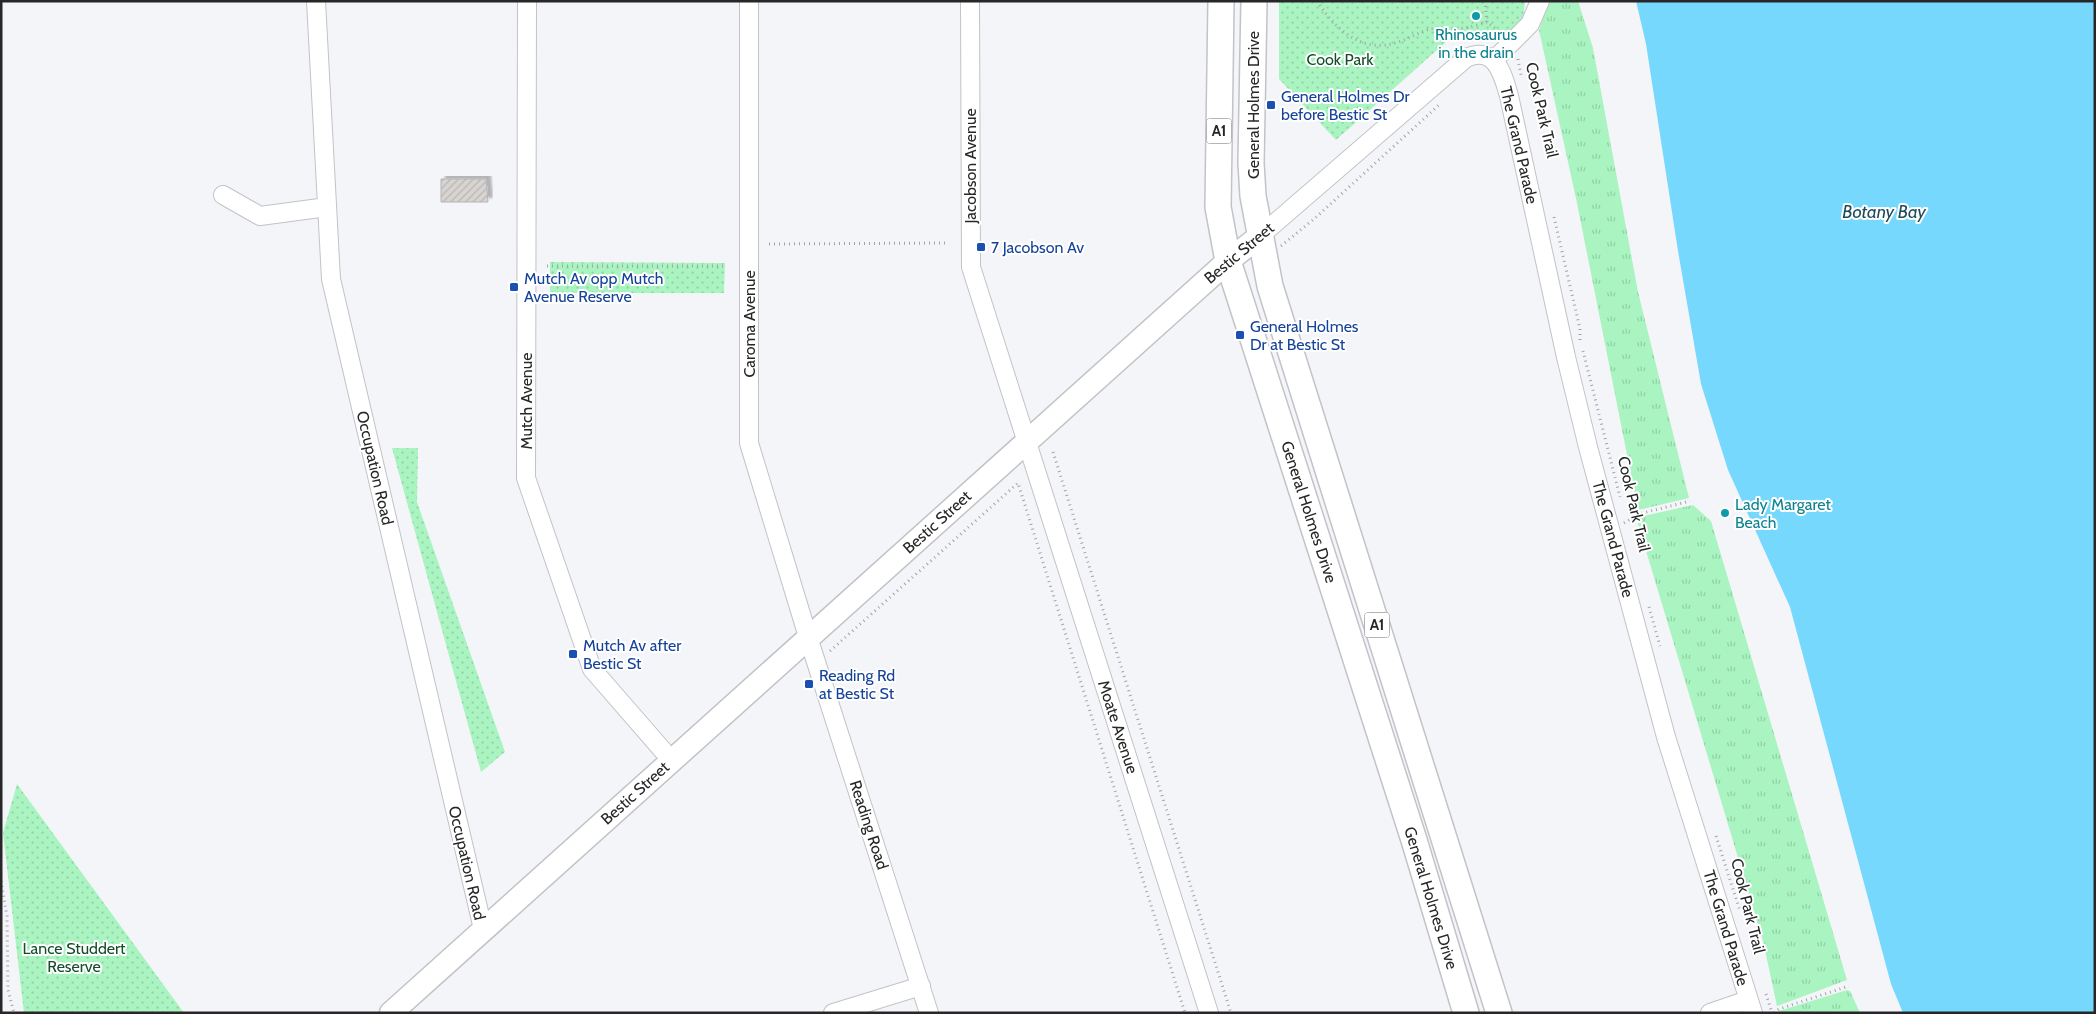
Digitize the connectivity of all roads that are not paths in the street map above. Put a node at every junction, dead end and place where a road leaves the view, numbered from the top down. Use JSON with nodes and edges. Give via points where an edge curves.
{"nodes":[{"id":1,"x":316,"y":1,"type":"edge"},
{"id":2,"x":527,"y":1,"type":"edge"},
{"id":3,"x":749,"y":1,"type":"edge"},
{"id":4,"x":970,"y":1,"type":"edge"},
{"id":5,"x":1221,"y":1,"type":"edge"},
{"id":6,"x":1254,"y":1,"type":"edge"},
{"id":7,"x":1540,"y":1,"type":"edge"},
{"id":8,"x":1494,"y":60,"type":"junction"},
{"id":9,"x":223,"y":195,"type":"dead end"},
{"id":10,"x":327,"y":207,"type":"junction"},
{"id":11,"x":1270,"y":241,"type":"junction"},
{"id":12,"x":1228,"y":261,"type":"junction"},
{"id":13,"x":1026,"y":442,"type":"junction"},
{"id":14,"x":808,"y":637,"type":"junction"},
{"id":15,"x":672,"y":760,"type":"junction"},
{"id":16,"x":483,"y":929,"type":"junction"},
{"id":17,"x":920,"y":986,"type":"junction"},
{"id":18,"x":1750,"y":1007,"type":"edge"},
{"id":19,"x":391,"y":1013,"type":"edge"},
{"id":20,"x":833,"y":1013,"type":"edge"},
{"id":21,"x":929,"y":1013,"type":"edge"},
{"id":22,"x":1209,"y":1013,"type":"edge"},
{"id":23,"x":1466,"y":1013,"type":"edge"},
{"id":24,"x":1499,"y":1013,"type":"edge"},
{"id":25,"x":1710,"y":1013,"type":"edge"}],
"edges":[{"from":1,"to":10,"type":"street","name":"Occupation Road"},
{"from":2,"to":15,"type":"street","name":"Mutch Avenue","via":[[526,478],[592,669]]},
{"from":3,"to":14,"type":"street","name":"Caroma Avenue","via":[[749,443]]},
{"from":4,"to":13,"type":"street","name":"Jacobson Avenue","via":[[971,267]]},
{"from":5,"to":12,"type":"highway","name":"General Holmes Drive","number":"A1","via":[[1218,207]]},
{"from":6,"to":11,"type":"highway","name":"General Holmes Drive","number":"A1","via":[[1253,196]]},
{"from":7,"to":8,"type":"street","via":[[1530,24]]},
{"from":8,"to":11,"type":"street","name":"Bestic Street","via":[[1479,54],[1466,58]]},
{"from":8,"to":18,"type":"street","name":"The Grand Parade","via":[[1509,96],[1566,357],[1666,737]]},
{"from":9,"to":10,"type":"street","via":[[260,216]]},
{"from":10,"to":16,"type":"street","name":"Occupation Road","via":[[331,279]]},
{"from":11,"to":12,"type":"main road","name":"Bestic Street"},
{"from":11,"to":24,"type":"highway","name":"General Holmes Drive","number":"A1","via":[[1275,304]]},
{"from":12,"to":13,"type":"main road","name":"Bestic Street"},
{"from":12,"to":23,"type":"highway","name":"General Holmes Drive","number":"A1","via":[[1414,840]]},
{"from":13,"to":14,"type":"main road","name":"Bestic Street"},
{"from":13,"to":22,"type":"street","name":"Moate Avenue"},
{"from":14,"to":15,"type":"main road","name":"Bestic Street"},
{"from":14,"to":17,"type":"street","name":"Reading Road"},
{"from":15,"to":16,"type":"main road","name":"Bestic Street"},
{"from":16,"to":19,"type":"main road","name":"Bestic Street"},
{"from":17,"to":20,"type":"street"},
{"from":17,"to":21,"type":"street","name":"Reading Road"},
{"from":18,"to":25,"type":"street"}]}
